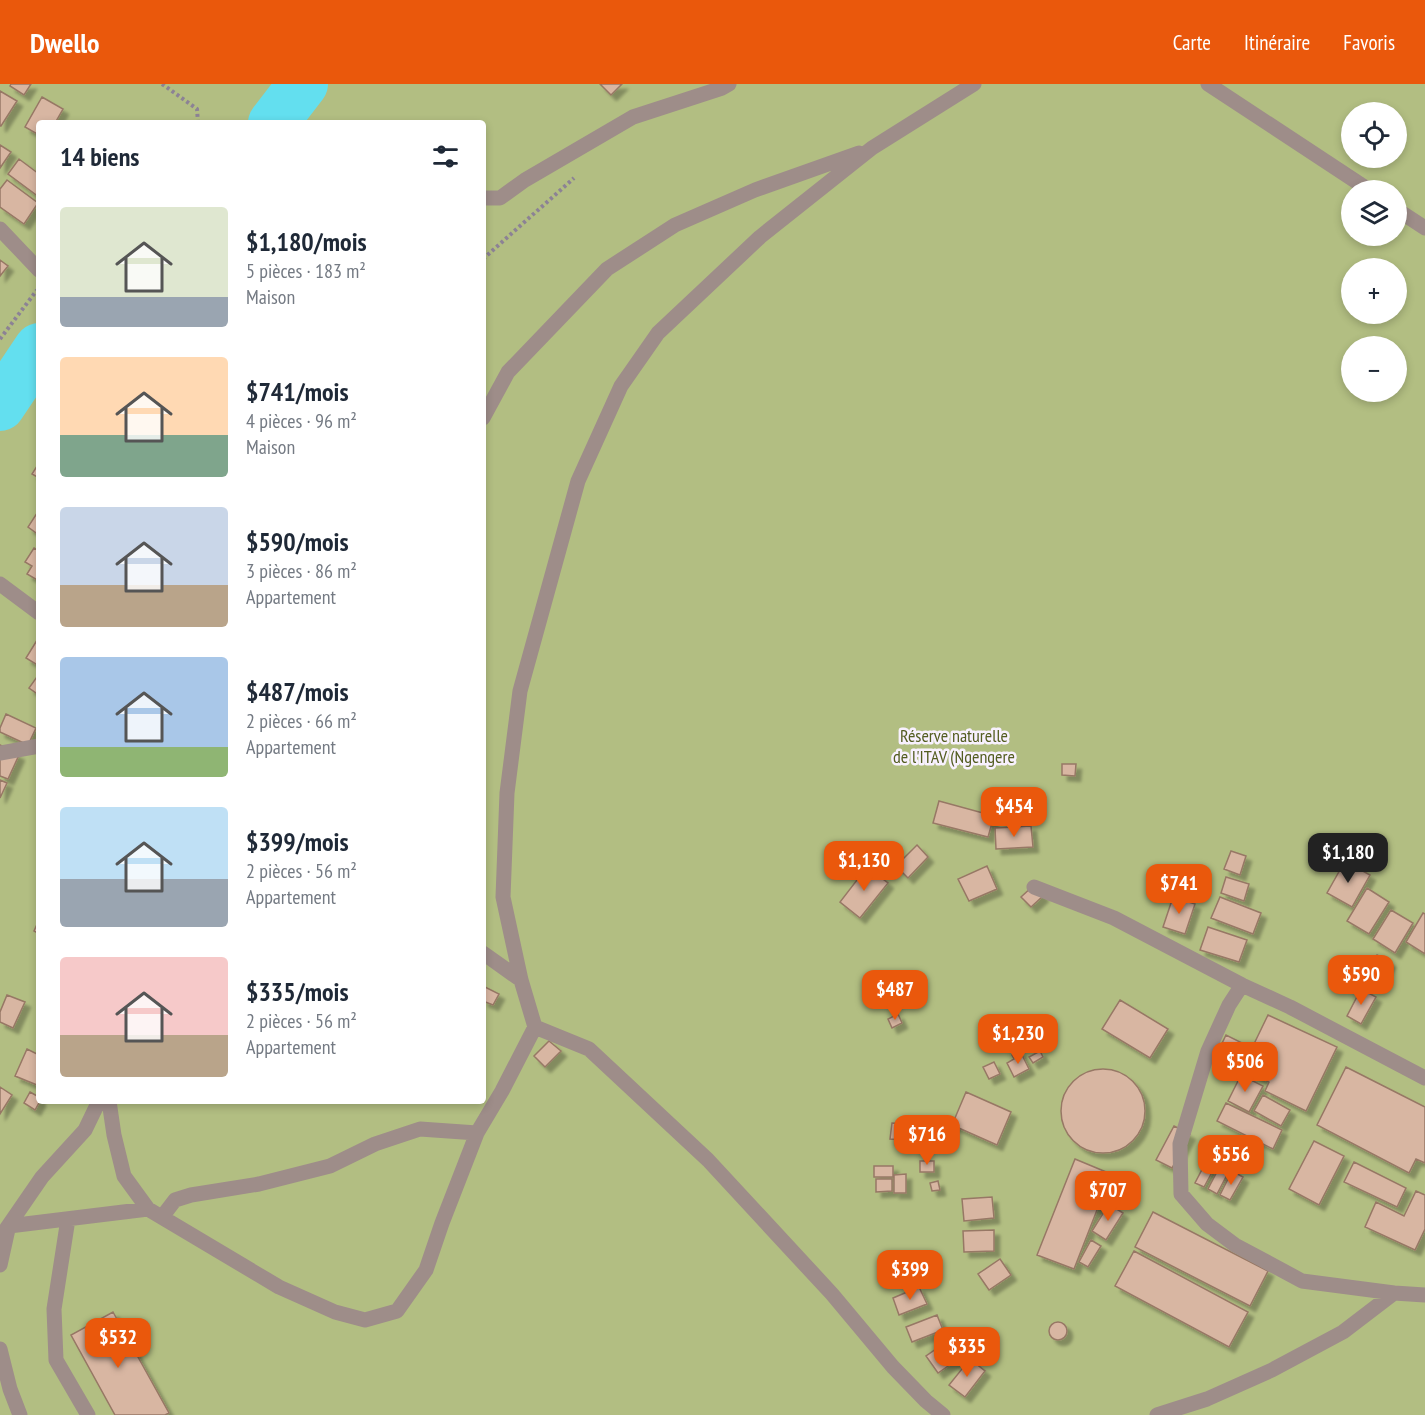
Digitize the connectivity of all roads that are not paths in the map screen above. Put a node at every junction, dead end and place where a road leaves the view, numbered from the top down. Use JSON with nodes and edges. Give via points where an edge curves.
{"nodes":[{"id":1,"x":729,"y":84,"type":"edge"},
{"id":2,"x":975,"y":84,"type":"edge"},
{"id":3,"x":1208,"y":84,"type":"edge"},
{"id":4,"x":872,"y":148,"type":"junction"},
{"id":5,"x":1354,"y":180,"type":"edge"},
{"id":6,"x":486,"y":198,"type":"edge"},
{"id":7,"x":1407,"y":216,"type":"edge"},
{"id":8,"x":1425,"y":228,"type":"edge"},
{"id":9,"x":0,"y":229,"type":"edge"},
{"id":10,"x":36,"y":267,"type":"edge"},
{"id":11,"x":486,"y":412,"type":"edge"},
{"id":12,"x":0,"y":584,"type":"edge"},
{"id":13,"x":36,"y":612,"type":"edge"},
{"id":14,"x":36,"y":747,"type":"edge"},
{"id":15,"x":0,"y":753,"type":"edge"},
{"id":16,"x":1034,"y":887,"type":"dead end"},
{"id":17,"x":486,"y":955,"type":"edge"},
{"id":18,"x":521,"y":981,"type":"junction"},
{"id":19,"x":1242,"y":985,"type":"junction"},
{"id":20,"x":535,"y":1027,"type":"junction"},
{"id":21,"x":1425,"y":1078,"type":"edge"},
{"id":22,"x":98,"y":1104,"type":"edge"},
{"id":23,"x":109,"y":1104,"type":"edge"},
{"id":24,"x":477,"y":1133,"type":"junction"},
{"id":25,"x":148,"y":1209,"type":"junction"},
{"id":26,"x":162,"y":1217,"type":"junction"},
{"id":27,"x":68,"y":1219,"type":"junction"},
{"id":28,"x":4,"y":1232,"type":"edge"},
{"id":29,"x":0,"y":1265,"type":"edge"},
{"id":30,"x":1394,"y":1293,"type":"junction"},
{"id":31,"x":1425,"y":1295,"type":"edge"},
{"id":32,"x":0,"y":1349,"type":"edge"},
{"id":33,"x":20,"y":1415,"type":"edge"},
{"id":34,"x":88,"y":1415,"type":"edge"},
{"id":35,"x":943,"y":1415,"type":"edge"},
{"id":36,"x":1157,"y":1415,"type":"edge"}],
"edges":[{"from":1,"to":6,"type":"street","via":[[633,117],[500,198]]},
{"from":2,"to":4,"type":"street"},
{"from":3,"to":5,"type":"street"},
{"from":4,"to":11,"type":"street","via":[[755,190],[675,225],[607,270],[508,372]]},
{"from":4,"to":18,"type":"street","via":[[760,237],[658,333],[621,386],[578,481],[520,691],[507,793],[503,897]]},
{"from":7,"to":8,"type":"street"},
{"from":9,"to":10,"type":"street"},
{"from":12,"to":13,"type":"street"},
{"from":14,"to":15,"type":"street"},
{"from":16,"to":19,"type":"street","via":[[1114,918]]},
{"from":17,"to":18,"type":"street"},
{"from":18,"to":20,"type":"street"},
{"from":19,"to":21,"type":"street"},
{"from":19,"to":30,"type":"street","via":[[1208,1051],[1180,1144],[1181,1194],[1208,1224],[1235,1245],[1302,1281]]},
{"from":20,"to":24,"type":"street"},
{"from":20,"to":35,"type":"street","via":[[589,1049],[708,1160],[832,1294],[893,1368]]},
{"from":22,"to":28,"type":"street","via":[[85,1130],[42,1177]]},
{"from":23,"to":25,"type":"street","via":[[124,1176]]},
{"from":24,"to":26,"type":"street","via":[[420,1129],[375,1144],[330,1166],[175,1200]]},
{"from":24,"to":26,"type":"street","via":[[426,1270],[397,1311],[365,1320],[335,1312],[279,1287]]},
{"from":25,"to":26,"type":"street"},
{"from":25,"to":27,"type":"street"},
{"from":27,"to":28,"type":"street"},
{"from":27,"to":34,"type":"street","via":[[54,1309],[56,1360]]},
{"from":28,"to":29,"type":"street"},
{"from":30,"to":31,"type":"street"},
{"from":30,"to":36,"type":"street","via":[[1343,1332],[1272,1370],[1207,1399]]},
{"from":32,"to":33,"type":"street"}]}
